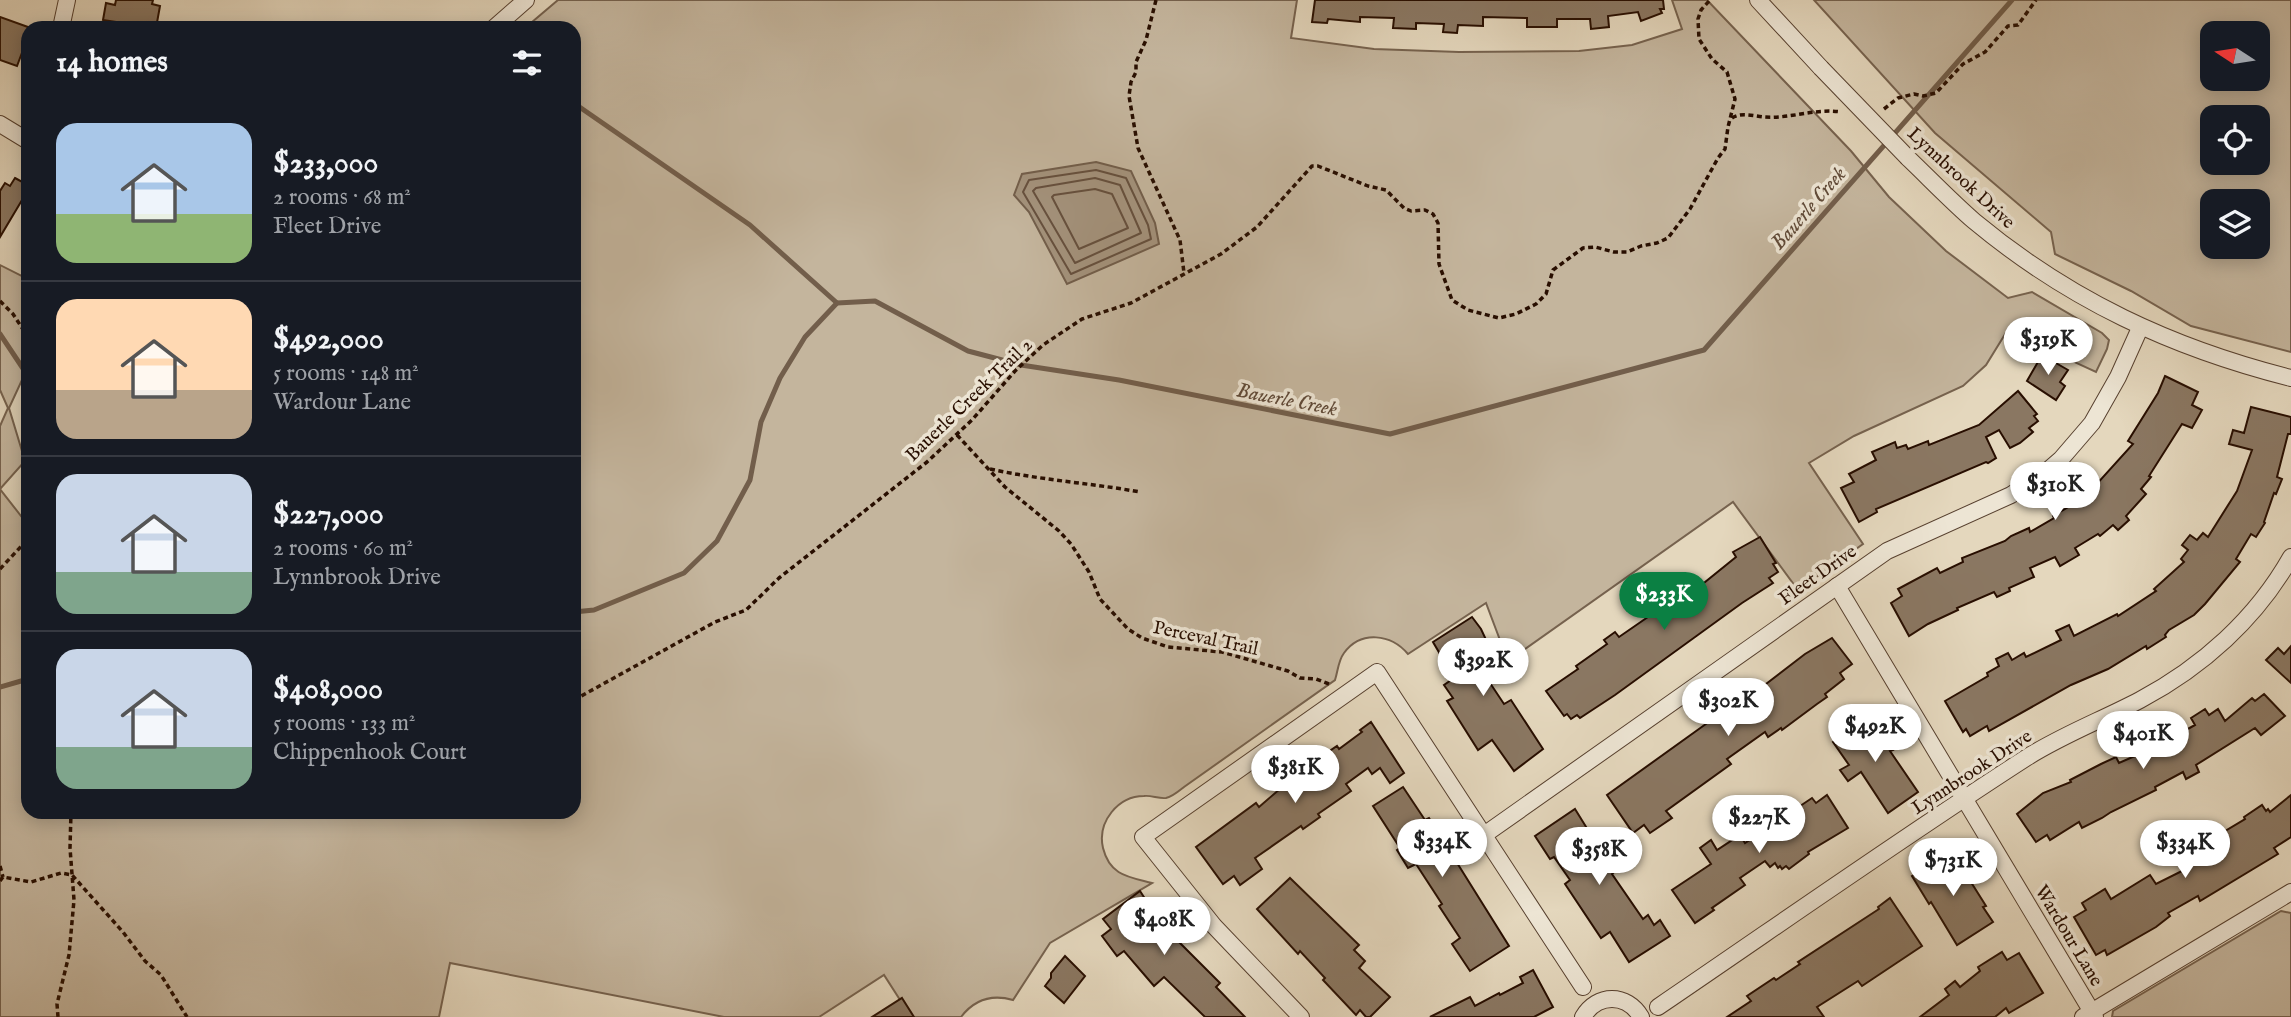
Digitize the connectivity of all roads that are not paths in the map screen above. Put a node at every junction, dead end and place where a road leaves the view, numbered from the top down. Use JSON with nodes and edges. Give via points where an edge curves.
{"nodes":[{"id":1,"x":67,"y":0,"type":"edge"},
{"id":2,"x":526,"y":0,"type":"edge"},
{"id":3,"x":1758,"y":0,"type":"edge"},
{"id":4,"x":62,"y":21,"type":"edge"},
{"id":5,"x":502,"y":21,"type":"edge"},
{"id":6,"x":0,"y":124,"type":"edge"},
{"id":7,"x":21,"y":132,"type":"edge"},
{"id":8,"x":2140,"y":328,"type":"junction"},
{"id":9,"x":2291,"y":378,"type":"edge"},
{"id":10,"x":2291,"y":557,"type":"edge"},
{"id":11,"x":1836,"y":586,"type":"junction"},
{"id":12,"x":1964,"y":799,"type":"junction"},
{"id":13,"x":1485,"y":835,"type":"junction"},
{"id":14,"x":2291,"y":892,"type":"edge"},
{"id":15,"x":1583,"y":988,"type":"junction"},
{"id":16,"x":1604,"y":999,"type":"junction"},
{"id":17,"x":1638,"y":1011,"type":"edge"},
{"id":18,"x":1654,"y":1012,"type":"edge"},
{"id":19,"x":1585,"y":1014,"type":"edge"},
{"id":20,"x":2090,"y":1015,"type":"edge"},
{"id":21,"x":1301,"y":1017,"type":"edge"}],
"edges":[{"from":1,"to":4,"type":"street"},
{"from":2,"to":5,"type":"street"},
{"from":3,"to":8,"type":"street","name":"Lynnbrook Drive","bridge":true,"via":[[1972,219],[2075,293]]},
{"from":6,"to":7,"type":"street"},
{"from":8,"to":9,"type":"street","name":"Lynnbrook Drive","via":[[2226,361]]},
{"from":8,"to":11,"type":"street","name":"Fleet Drive","via":[[2106,401],[2061,459],[2011,495],[1896,546]]},
{"from":10,"to":12,"type":"street","name":"Lynnbrook Drive","via":[[2243,622],[2199,664],[2140,700],[2029,756]]},
{"from":11,"to":12,"type":"street","name":"Wardour Lane"},
{"from":11,"to":13,"type":"street","name":"Fleet Drive"},
{"from":12,"to":18,"type":"street","name":"Lynnbrook Drive"},
{"from":12,"to":20,"type":"street","name":"Wardour Lane"},
{"from":13,"to":15,"type":"street"},
{"from":13,"to":21,"type":"street","via":[[1377,672],[1143,837],[1214,926]]},
{"from":14,"to":20,"type":"street"},
{"from":15,"to":16,"type":"street","name":"Lynnbrook Drive"},
{"from":15,"to":19,"type":"street"},
{"from":16,"to":17,"type":"street","name":"Lynnbrook Drive","via":[[1614,998]]},
{"from":16,"to":19,"type":"street"},
{"from":17,"to":18,"type":"street","name":"Lynnbrook Drive"}]}
